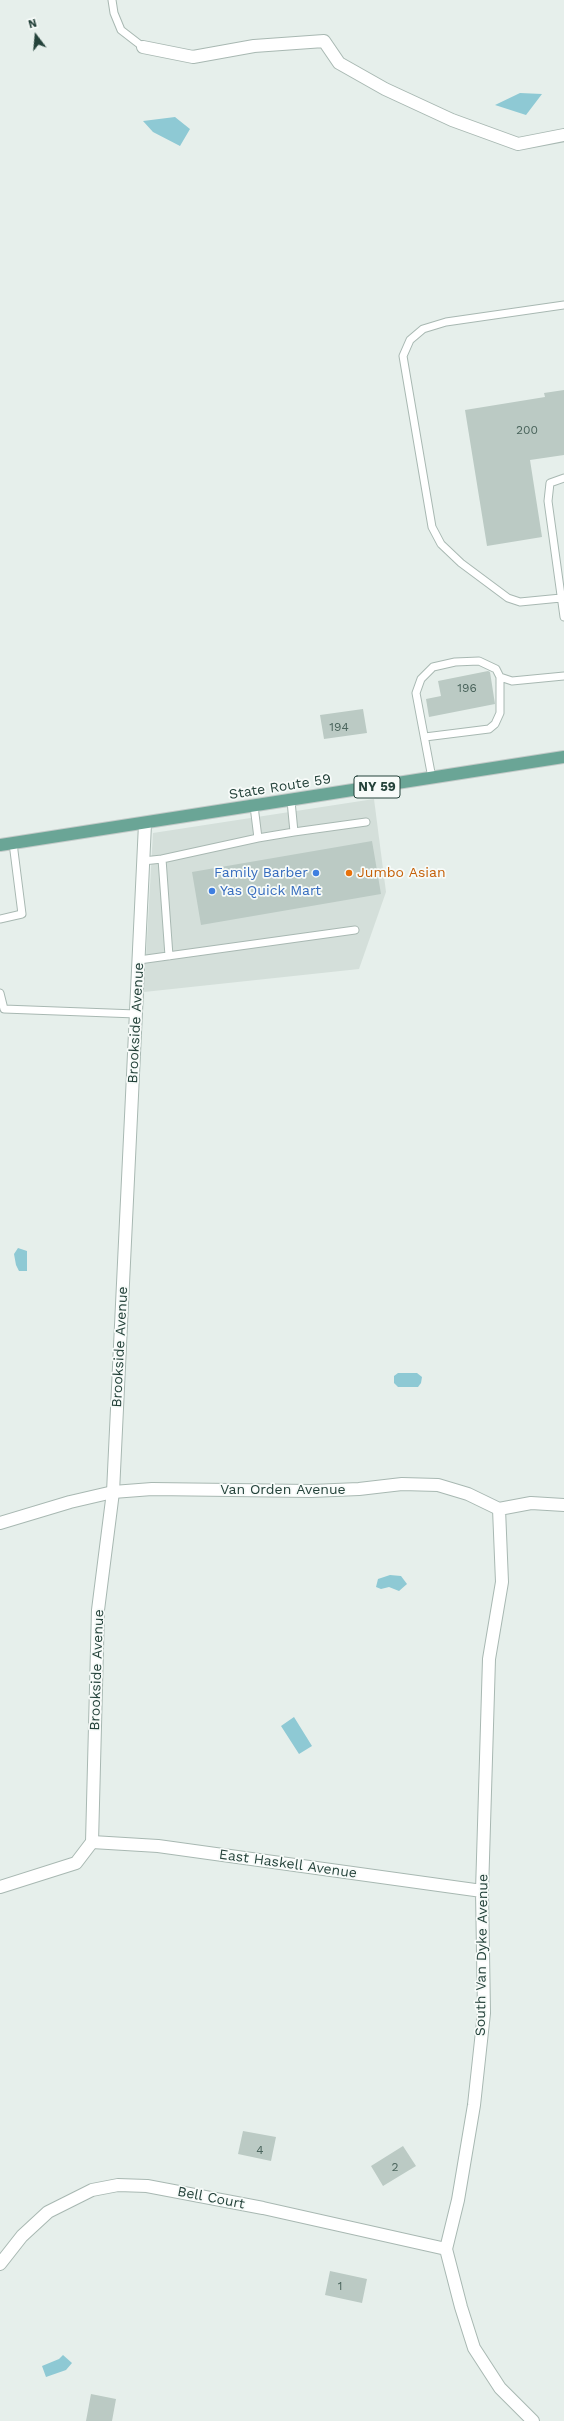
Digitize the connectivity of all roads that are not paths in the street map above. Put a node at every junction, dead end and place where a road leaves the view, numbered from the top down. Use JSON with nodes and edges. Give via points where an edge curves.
{"nodes":[{"id":1,"x":112,"y":0,"type":"edge"},
{"id":2,"x":143,"y":47,"type":"joint"},
{"id":3,"x":564,"y":135,"type":"edge"},
{"id":4,"x":564,"y":305,"type":"edge"},
{"id":5,"x":564,"y":478,"type":"edge"},
{"id":6,"x":561,"y":598,"type":"junction"},
{"id":7,"x":564,"y":617,"type":"edge"},
{"id":8,"x":564,"y":676,"type":"edge"},
{"id":9,"x":500,"y":677,"type":"junction"},
{"id":10,"x":425,"y":737,"type":"junction"},
{"id":11,"x":564,"y":757,"type":"edge"},
{"id":12,"x":432,"y":778,"type":"junction"},
{"id":13,"x":291,"y":801,"type":"junction"},
{"id":14,"x":254,"y":806,"type":"junction"},
{"id":15,"x":366,"y":822,"type":"dead end"},
{"id":16,"x":145,"y":824,"type":"junction"},
{"id":17,"x":294,"y":832,"type":"junction"},
{"id":18,"x":258,"y":838,"type":"junction"},
{"id":19,"x":13,"y":843,"type":"junction"},
{"id":20,"x":0,"y":845,"type":"edge"},
{"id":21,"x":162,"y":859,"type":"junction"},
{"id":22,"x":144,"y":861,"type":"junction"},
{"id":23,"x":0,"y":918,"type":"edge"},
{"id":24,"x":355,"y":930,"type":"dead end"},
{"id":25,"x":169,"y":956,"type":"junction"},
{"id":26,"x":139,"y":960,"type":"junction"},
{"id":27,"x":0,"y":993,"type":"edge"},
{"id":28,"x":136,"y":1014,"type":"junction"},
{"id":29,"x":112,"y":1492,"type":"junction"},
{"id":30,"x":564,"y":1505,"type":"edge"},
{"id":31,"x":499,"y":1509,"type":"junction"},
{"id":32,"x":0,"y":1523,"type":"edge"},
{"id":33,"x":92,"y":1842,"type":"junction"},
{"id":34,"x":0,"y":1886,"type":"edge"},
{"id":35,"x":482,"y":1891,"type":"junction"},
{"id":36,"x":446,"y":2249,"type":"junction"},
{"id":37,"x":0,"y":2264,"type":"edge"},
{"id":38,"x":533,"y":2421,"type":"edge"}],
"edges":[{"from":1,"to":2,"type":"lane","via":[[121,30]]},
{"from":2,"to":3,"type":"street","via":[[193,57],[254,46],[324,41],[339,63],[386,89],[452,120],[518,144]]},
{"from":4,"to":6,"type":"lane","via":[[446,322],[423,329],[410,340],[404,356],[432,528],[441,544],[461,563],[508,598],[520,602]]},
{"from":5,"to":6,"type":"lane","via":[[550,483],[548,501]]},
{"from":6,"to":7,"type":"lane"},
{"from":8,"to":9,"type":"lane","via":[[512,681]]},
{"from":9,"to":10,"type":"lane","via":[[500,713],[496,724],[489,729]]},
{"from":9,"to":10,"type":"lane","via":[[496,669],[480,661],[454,662],[432,667],[421,679],[416,693]]},
{"from":10,"to":12,"type":"lane"},
{"from":11,"to":12,"type":"main road","name":"State Route 59","number":"NY 59"},
{"from":12,"to":13,"type":"main road","name":"State Route 59","number":"NY 59"},
{"from":13,"to":14,"type":"main road","name":"State Route 59","number":"NY 59"},
{"from":13,"to":17,"type":"lane"},
{"from":14,"to":16,"type":"main road","name":"State Route 59","number":"NY 59"},
{"from":14,"to":18,"type":"lane"},
{"from":15,"to":17,"type":"lane"},
{"from":16,"to":19,"type":"main road","name":"State Route 59","number":"NY 59"},
{"from":16,"to":22,"type":"street","name":"Brookside Avenue"},
{"from":17,"to":18,"type":"lane"},
{"from":18,"to":21,"type":"lane"},
{"from":19,"to":20,"type":"main road","name":"State Route 59","number":"NY 59"},
{"from":19,"to":23,"type":"lane","via":[[22,914]]},
{"from":21,"to":22,"type":"lane"},
{"from":21,"to":25,"type":"lane"},
{"from":22,"to":26,"type":"street","name":"Brookside Avenue"},
{"from":24,"to":25,"type":"lane"},
{"from":25,"to":26,"type":"lane"},
{"from":26,"to":28,"type":"street","name":"Brookside Avenue"},
{"from":27,"to":28,"type":"lane","via":[[4,1009]]},
{"from":28,"to":29,"type":"street","name":"Brookside Avenue"},
{"from":29,"to":31,"type":"street","name":"Van Orden Avenue","via":[[152,1489],[311,1491],[402,1484],[438,1485],[468,1494]]},
{"from":29,"to":32,"type":"street","name":"Van Orden Avenue"},
{"from":29,"to":33,"type":"street","name":"Brookside Avenue","via":[[98,1610]]},
{"from":30,"to":31,"type":"street","via":[[531,1503]]},
{"from":31,"to":35,"type":"street","name":"South Van Dyke Avenue","via":[[502,1582],[489,1659]]},
{"from":33,"to":34,"type":"street","via":[[76,1863]]},
{"from":33,"to":35,"type":"street","name":"East Haskell Avenue","via":[[158,1846]]},
{"from":35,"to":36,"type":"street","name":"South Van Dyke Avenue","via":[[484,2013],[474,2105],[458,2200]]},
{"from":36,"to":37,"type":"street","name":"Bell Court","via":[[262,2208],[147,2186],[118,2185],[92,2190],[48,2212],[22,2236]]},
{"from":36,"to":38,"type":"street","name":"South Van Dyke Avenue","via":[[474,2348],[500,2388]]}]}
